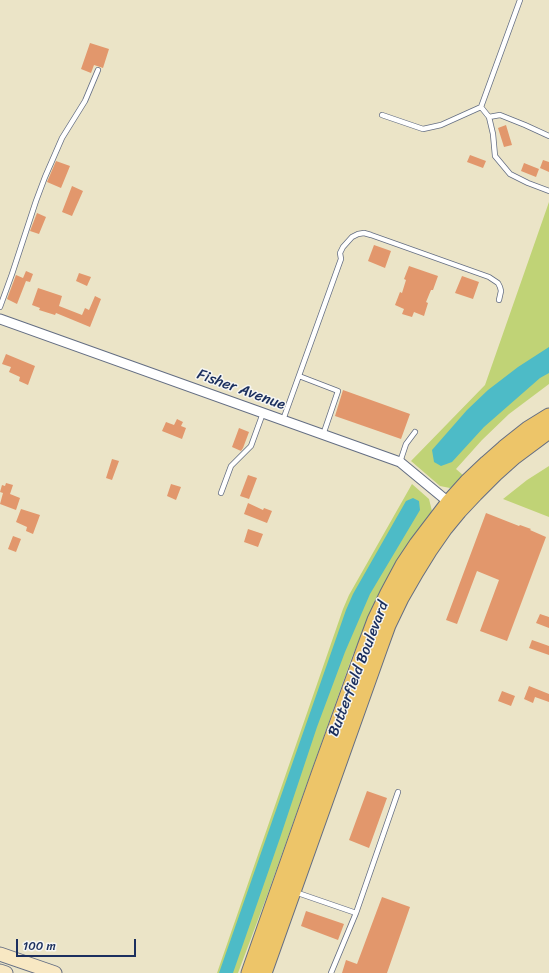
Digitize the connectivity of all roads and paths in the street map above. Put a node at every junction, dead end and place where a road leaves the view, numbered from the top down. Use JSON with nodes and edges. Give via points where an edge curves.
{"nodes":[{"id":1,"x":520,"y":0,"type":"edge"},
{"id":2,"x":98,"y":70,"type":"dead end"},
{"id":3,"x":481,"y":107,"type":"junction"},
{"id":4,"x":382,"y":115,"type":"dead end"},
{"id":5,"x":489,"y":117,"type":"junction"},
{"id":6,"x":549,"y":136,"type":"edge"},
{"id":7,"x":549,"y":191,"type":"edge"},
{"id":8,"x":499,"y":300,"type":"dead end"},
{"id":9,"x":0,"y":307,"type":"edge"},
{"id":10,"x":0,"y":319,"type":"edge"},
{"id":11,"x":299,"y":376,"type":"junction"},
{"id":12,"x":263,"y":413,"type":"junction"},
{"id":13,"x":549,"y":416,"type":"edge"},
{"id":14,"x":283,"y":420,"type":"junction"},
{"id":15,"x":415,"y":432,"type":"dead end"},
{"id":16,"x":549,"y":432,"type":"edge"},
{"id":17,"x":323,"y":435,"type":"junction"},
{"id":18,"x":400,"y":462,"type":"junction"},
{"id":19,"x":221,"y":493,"type":"dead end"},
{"id":20,"x":454,"y":506,"type":"junction"},
{"id":21,"x":398,"y":792,"type":"dead end"},
{"id":22,"x":292,"y":891,"type":"junction"},
{"id":23,"x":356,"y":913,"type":"junction"},
{"id":24,"x":1,"y":957,"type":"edge"},
{"id":25,"x":0,"y":971,"type":"edge"},
{"id":26,"x":6,"y":973,"type":"edge"},
{"id":27,"x":55,"y":973,"type":"edge"},
{"id":28,"x":249,"y":973,"type":"edge"},
{"id":29,"x":264,"y":973,"type":"edge"},
{"id":30,"x":331,"y":973,"type":"edge"}],
"edges":[{"from":1,"to":3,"type":"lane"},
{"from":2,"to":9,"type":"lane","via":[[85,101],[62,138],[45,177]]},
{"from":3,"to":4,"type":"lane","via":[[441,125],[423,129]]},
{"from":3,"to":5,"type":"lane"},
{"from":5,"to":6,"type":"lane","via":[[500,114]]},
{"from":5,"to":7,"type":"lane","via":[[495,156],[510,174]]},
{"from":8,"to":11,"type":"lane","via":[[500,287],[489,277],[371,235],[358,234],[343,246],[340,253],[341,259]]},
{"from":10,"to":12,"type":"street","name":"Fisher Avenue"},
{"from":11,"to":14,"type":"lane"},
{"from":11,"to":17,"type":"lane","via":[[338,391]]},
{"from":12,"to":14,"type":"street","name":"Fisher Avenue"},
{"from":12,"to":19,"type":"lane","via":[[251,446],[231,466]]},
{"from":13,"to":20,"type":"main road","name":"Butterfield Boulevard","via":[[528,429],[466,482]]},
{"from":14,"to":17,"type":"street","name":"Fisher Avenue"},
{"from":15,"to":18,"type":"lane","via":[[406,444]]},
{"from":16,"to":20,"type":"main road","name":"Butterfield Boulevard","via":[[525,448],[475,494]]},
{"from":17,"to":18,"type":"street","name":"Fisher Avenue"},
{"from":18,"to":20,"type":"street","name":"Fisher Avenue"},
{"from":20,"to":22,"type":"main road","name":"Butterfield Boulevard","via":[[445,528],[416,572],[388,625]]},
{"from":20,"to":28,"type":"main road","name":"Butterfield Boulevard","via":[[417,544],[403,565],[375,620]]},
{"from":21,"to":23,"type":"lane"},
{"from":22,"to":23,"type":"lane"},
{"from":22,"to":29,"type":"main road","name":"Butterfield Boulevard"},
{"from":23,"to":30,"type":"lane"},
{"from":24,"to":27,"type":"main road"},
{"from":25,"to":26,"type":"main road"}]}
